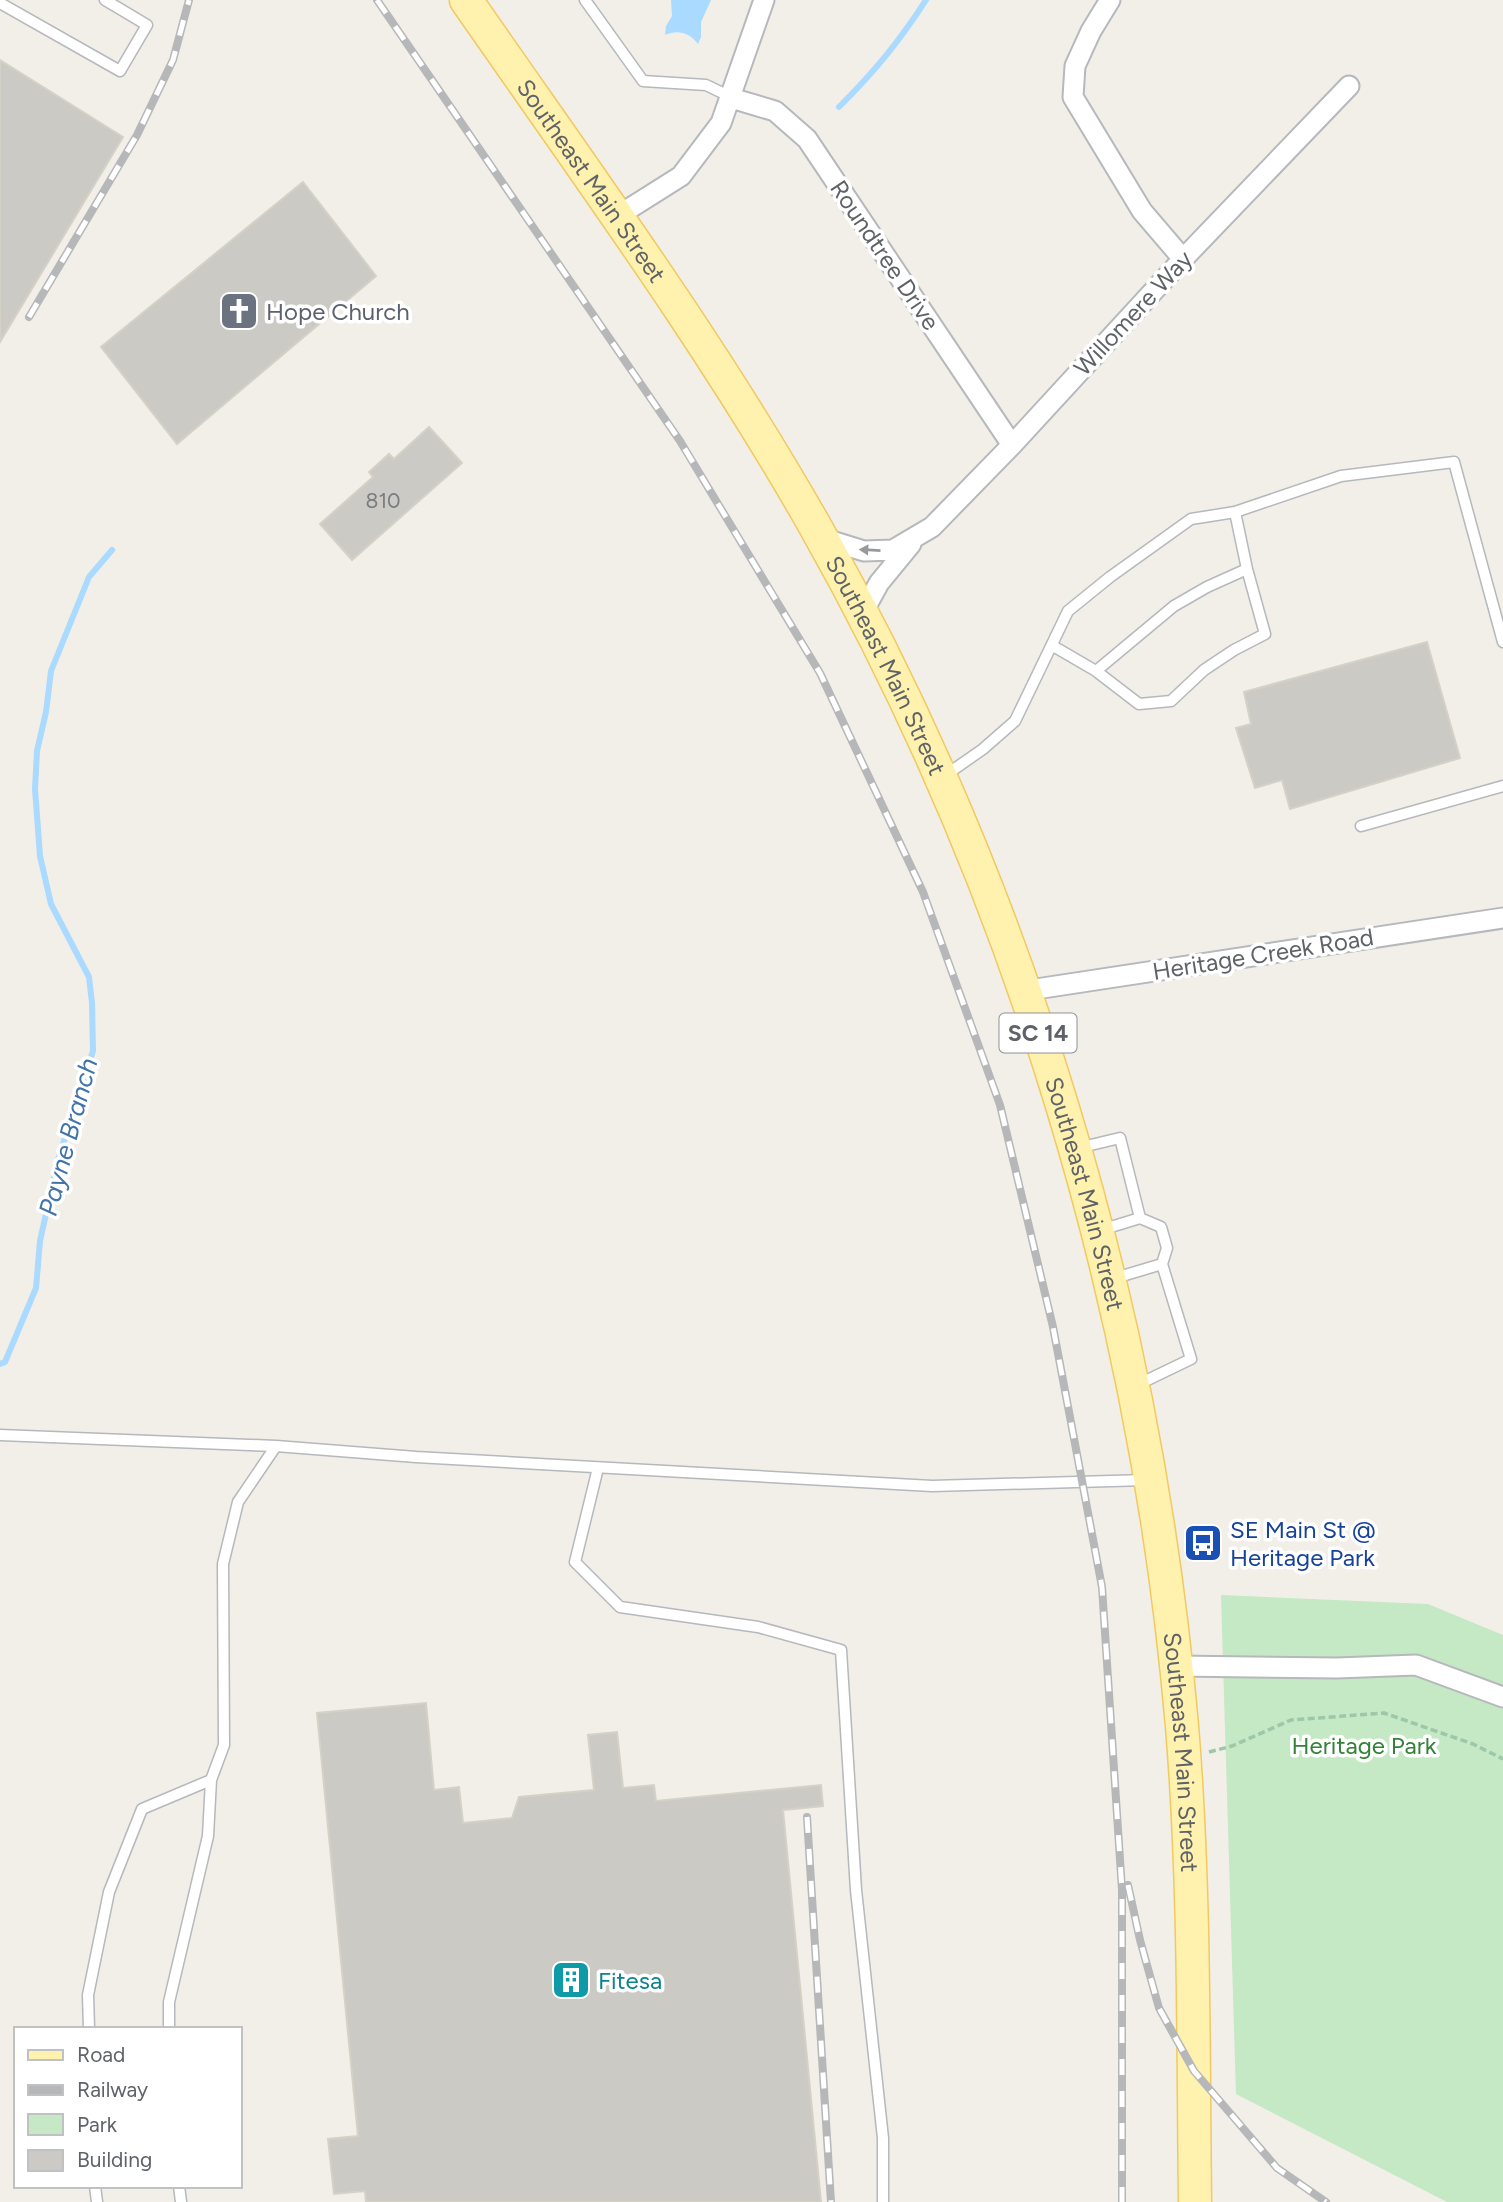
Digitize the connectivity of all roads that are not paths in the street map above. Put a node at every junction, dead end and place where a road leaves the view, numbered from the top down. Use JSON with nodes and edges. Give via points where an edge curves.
{"nodes":[{"id":1,"x":105,"y":0,"type":"edge"},
{"id":2,"x":466,"y":0,"type":"edge"},
{"id":3,"x":585,"y":0,"type":"edge"},
{"id":4,"x":764,"y":0,"type":"edge"},
{"id":5,"x":1111,"y":0,"type":"edge"},
{"id":6,"x":0,"y":4,"type":"edge"},
{"id":7,"x":1349,"y":86,"type":"dead end"},
{"id":8,"x":731,"y":98,"type":"junction"},
{"id":9,"x":615,"y":217,"type":"junction"},
{"id":10,"x":1183,"y":258,"type":"junction"},
{"id":11,"x":1012,"y":445,"type":"junction"},
{"id":12,"x":1235,"y":512,"type":"junction"},
{"id":13,"x":822,"y":538,"type":"junction"},
{"id":14,"x":916,"y":538,"type":"junction"},
{"id":15,"x":1247,"y":569,"type":"junction"},
{"id":16,"x":862,"y":614,"type":"junction"},
{"id":17,"x":1503,"y":642,"type":"edge"},
{"id":18,"x":1053,"y":646,"type":"junction"},
{"id":19,"x":1096,"y":671,"type":"junction"},
{"id":20,"x":940,"y":780,"type":"junction"},
{"id":21,"x":1503,"y":786,"type":"edge"},
{"id":22,"x":1361,"y":826,"type":"dead end"},
{"id":23,"x":1503,"y":918,"type":"edge"},
{"id":24,"x":1023,"y":991,"type":"junction"},
{"id":25,"x":1074,"y":1149,"type":"junction"},
{"id":26,"x":1140,"y":1218,"type":"junction"},
{"id":27,"x":1097,"y":1231,"type":"junction"},
{"id":28,"x":1162,"y":1264,"type":"junction"},
{"id":29,"x":1108,"y":1280,"type":"junction"},
{"id":30,"x":1133,"y":1387,"type":"junction"},
{"id":31,"x":0,"y":1434,"type":"edge"},
{"id":32,"x":276,"y":1446,"type":"junction"},
{"id":33,"x":598,"y":1468,"type":"junction"},
{"id":34,"x":1150,"y":1480,"type":"junction"},
{"id":35,"x":1176,"y":1666,"type":"junction"},
{"id":36,"x":1503,"y":1698,"type":"edge"},
{"id":37,"x":211,"y":1780,"type":"junction"},
{"id":38,"x":89,"y":2027,"type":"edge"},
{"id":39,"x":169,"y":2027,"type":"edge"},
{"id":40,"x":883,"y":2202,"type":"edge"},
{"id":41,"x":1195,"y":2202,"type":"edge"}],
"edges":[{"from":1,"to":6,"type":"lane","via":[[147,25],[120,71]]},
{"from":2,"to":9,"type":"main road","name":"Southeast Main Street","number":"SC 14"},
{"from":3,"to":8,"type":"lane","via":[[643,81],[706,85]]},
{"from":4,"to":8,"type":"street"},
{"from":5,"to":10,"type":"street","via":[[1075,66],[1073,97],[1142,211]]},
{"from":7,"to":10,"type":"street","name":"Willomere Way"},
{"from":8,"to":9,"type":"street","via":[[721,123],[681,176]]},
{"from":8,"to":11,"type":"street","name":"Roundtree Drive","via":[[775,111],[807,139]]},
{"from":9,"to":13,"type":"main road","name":"Southeast Main Street","number":"SC 14","via":[[718,365]]},
{"from":10,"to":11,"type":"street","name":"Willomere Way"},
{"from":11,"to":14,"type":"street","name":"Willomere Way"},
{"from":12,"to":15,"type":"lane"},
{"from":12,"to":17,"type":"lane","via":[[1341,476],[1454,462]]},
{"from":12,"to":18,"type":"lane","via":[[1191,519],[1110,577],[1068,611]]},
{"from":14,"to":13,"type":"street","name":"Willomere Way","one_way":true,"via":[[893,550],[864,551]]},
{"from":13,"to":16,"type":"main road","name":"Southeast Main Street","number":"SC 14"},
{"from":14,"to":16,"type":"street","name":"Willomere Way","via":[[879,583]]},
{"from":15,"to":19,"type":"lane","via":[[1174,606]]},
{"from":15,"to":19,"type":"lane","via":[[1265,634],[1204,670],[1171,701],[1139,704]]},
{"from":16,"to":20,"type":"main road","name":"Southeast Main Street","number":"SC 14"},
{"from":18,"to":19,"type":"lane"},
{"from":18,"to":20,"type":"lane","via":[[1015,721]]},
{"from":20,"to":24,"type":"main road","name":"Southeast Main Street","number":"SC 14"},
{"from":21,"to":22,"type":"lane"},
{"from":23,"to":24,"type":"street","name":"Heritage Creek Road"},
{"from":24,"to":25,"type":"main road","name":"Southeast Main Street","number":"SC 14"},
{"from":25,"to":26,"type":"lane","via":[[1120,1138]]},
{"from":25,"to":27,"type":"main road","name":"Southeast Main Street","number":"SC 14"},
{"from":26,"to":27,"type":"lane"},
{"from":26,"to":28,"type":"lane","via":[[1161,1227],[1167,1248]]},
{"from":27,"to":29,"type":"main road","name":"Southeast Main Street","number":"SC 14"},
{"from":28,"to":29,"type":"lane"},
{"from":28,"to":30,"type":"lane","via":[[1191,1359]]},
{"from":29,"to":30,"type":"main road","name":"Southeast Main Street","number":"SC 14"},
{"from":30,"to":34,"type":"main road","name":"Southeast Main Street","number":"SC 14"},
{"from":31,"to":32,"type":"lane"},
{"from":32,"to":33,"type":"lane"},
{"from":32,"to":37,"type":"lane","via":[[238,1503],[223,1564],[223,1745]]},
{"from":33,"to":34,"type":"lane","via":[[932,1486]]},
{"from":33,"to":40,"type":"lane","via":[[575,1562],[620,1607],[758,1627],[841,1650],[856,1889],[883,2138]]},
{"from":34,"to":35,"type":"main road","name":"Southeast Main Street","number":"SC 14"},
{"from":35,"to":36,"type":"street","via":[[1416,1665]]},
{"from":35,"to":41,"type":"main road","name":"Southeast Main Street","number":"SC 14","via":[[1192,1977]]},
{"from":37,"to":38,"type":"lane","via":[[142,1810],[109,1892],[88,1995]]},
{"from":37,"to":39,"type":"lane","via":[[208,1836],[169,2002]]}]}
